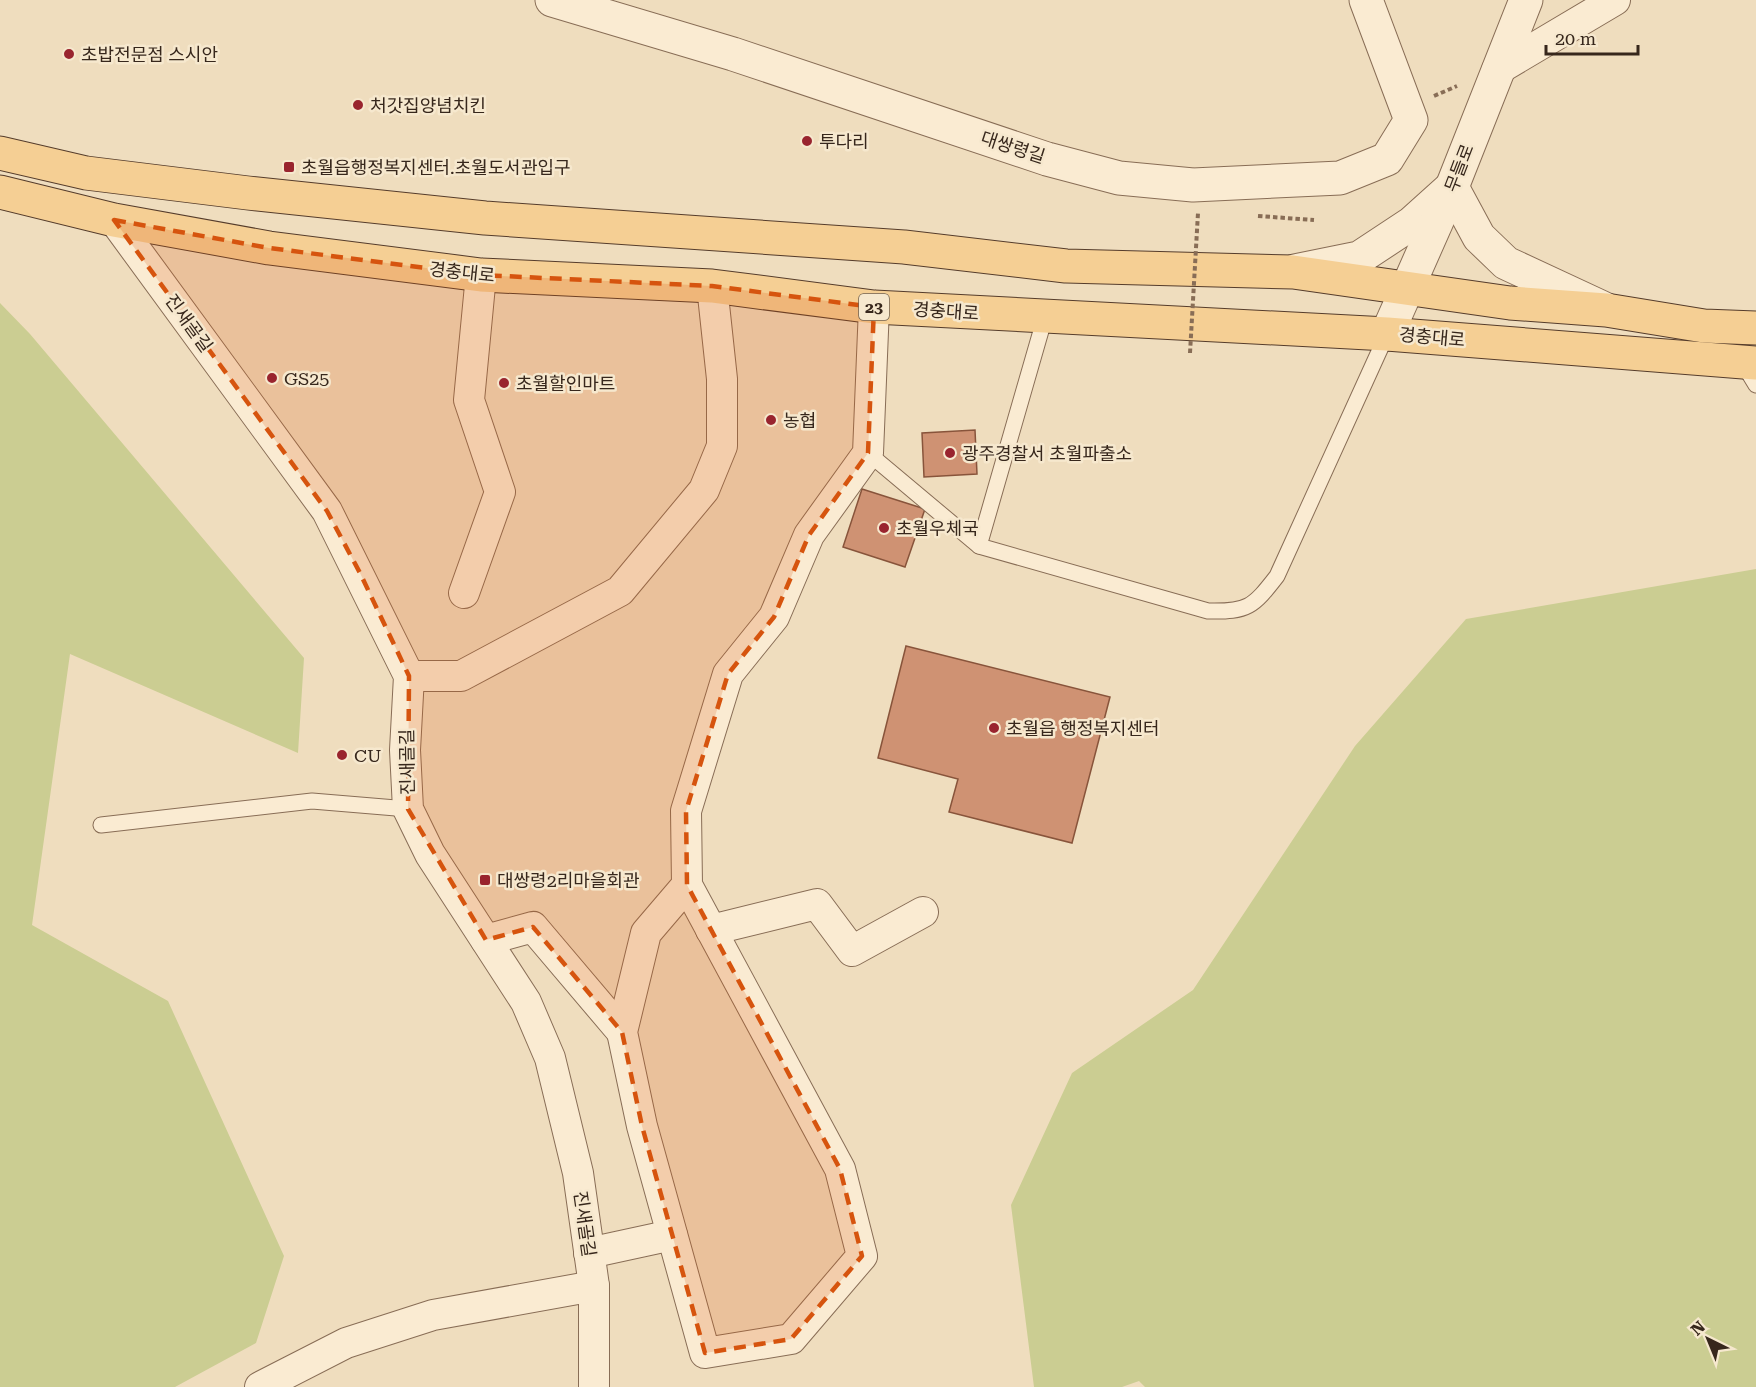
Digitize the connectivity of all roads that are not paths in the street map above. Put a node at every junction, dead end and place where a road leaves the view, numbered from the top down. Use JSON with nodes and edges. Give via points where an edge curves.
{"nodes":[{"id":1,"x":552,"y":0,"type":"edge"},
{"id":2,"x":1366,"y":0,"type":"edge"},
{"id":3,"x":1526,"y":0,"type":"edge"},
{"id":4,"x":1615,"y":0,"type":"edge"},
{"id":5,"x":1497,"y":70,"type":"junction"},
{"id":6,"x":2,"y":150,"type":"edge"},
{"id":7,"x":1452,"y":187,"type":"junction"},
{"id":8,"x":0,"y":192,"type":"edge"},
{"id":9,"x":114,"y":220,"type":"junction"},
{"id":10,"x":1293,"y":272,"type":"junction"},
{"id":11,"x":481,"y":275,"type":"junction"},
{"id":12,"x":712,"y":286,"type":"junction"},
{"id":13,"x":1407,"y":290,"type":"junction"},
{"id":14,"x":874,"y":307,"type":"junction"},
{"id":15,"x":1606,"y":310,"type":"junction"},
{"id":16,"x":1045,"y":317,"type":"junction"},
{"id":17,"x":1756,"y":328,"type":"edge"},
{"id":18,"x":1387,"y":334,"type":"junction"},
{"id":19,"x":1751,"y":370,"type":"edge"},
{"id":20,"x":868,"y":453,"type":"junction"},
{"id":21,"x":979,"y":546,"type":"junction"},
{"id":22,"x":464,"y":593,"type":"dead end"},
{"id":23,"x":409,"y":676,"type":"junction"},
{"id":24,"x":408,"y":809,"type":"junction"},
{"id":25,"x":101,"y":825,"type":"dead end"},
{"id":26,"x":687,"y":885,"type":"junction"},
{"id":27,"x":923,"y":912,"type":"dead end"},
{"id":28,"x":711,"y":930,"type":"junction"},
{"id":29,"x":486,"y":940,"type":"junction"},
{"id":30,"x":622,"y":1032,"type":"junction"},
{"id":31,"x":672,"y":1235,"type":"junction"},
{"id":32,"x":589,"y":1253,"type":"junction"},
{"id":33,"x":594,"y":1286,"type":"junction"},
{"id":34,"x":260,"y":1387,"type":"edge"},
{"id":35,"x":594,"y":1387,"type":"edge"}],
"edges":[{"from":1,"to":2,"type":"street","name":"대쌍령길","via":[[733,54],[1047,159],[1119,178],[1193,185],[1340,178],[1387,159],[1411,120]]},
{"from":3,"to":5,"type":"street","name":"무들로"},
{"from":4,"to":5,"type":"street"},
{"from":5,"to":7,"type":"street","name":"무들로"},
{"from":6,"to":10,"type":"main road","via":[[97,174],[485,218],[904,247],[1066,266]]},
{"from":7,"to":10,"type":"street","via":[[1412,223],[1359,258]]},
{"from":7,"to":13,"type":"street","name":"무들로"},
{"from":7,"to":15,"type":"street","via":[[1479,237],[1506,263]]},
{"from":8,"to":9,"type":"main road","name":"경충대로","number":"23"},
{"from":9,"to":11,"type":"main road","name":"경충대로","number":"23","via":[[269,248]]},
{"from":9,"to":23,"type":"street","name":"진새골길","via":[[327,511]]},
{"from":10,"to":13,"type":"main road"},
{"from":11,"to":12,"type":"main road","name":"경충대로","number":"23"},
{"from":11,"to":22,"type":"street","via":[[469,400],[500,492]]},
{"from":12,"to":14,"type":"main road","name":"경충대로","number":"23"},
{"from":12,"to":23,"type":"street","via":[[723,379],[722,446],[704,490],[620,591],[461,676]]},
{"from":13,"to":15,"type":"main road"},
{"from":13,"to":18,"type":"street","name":"무들로"},
{"from":14,"to":16,"type":"main road","name":"경충대로","number":"23"},
{"from":14,"to":20,"type":"street"},
{"from":15,"to":17,"type":"main road","via":[[1704,326]]},
{"from":16,"to":18,"type":"main road","name":"경충대로","number":"23"},
{"from":16,"to":21,"type":"lane"},
{"from":18,"to":19,"type":"main road","name":"경충대로","number":"23"},
{"from":18,"to":21,"type":"lane","via":[[1277,576],[1257,601],[1236,612],[1208,611]]},
{"from":20,"to":21,"type":"lane"},
{"from":20,"to":26,"type":"street","via":[[809,535],[774,617],[728,674],[686,811]]},
{"from":23,"to":24,"type":"street","name":"진새골길","via":[[405,750]]},
{"from":24,"to":25,"type":"lane","via":[[312,801]]},
{"from":24,"to":29,"type":"street","name":"진새골길","via":[[430,854]]},
{"from":26,"to":28,"type":"street"},
{"from":26,"to":30,"type":"street","via":[[646,933]]},
{"from":27,"to":28,"type":"street","via":[[852,951],[817,904]]},
{"from":28,"to":31,"type":"street","via":[[840,1169],[862,1256],[791,1339],[705,1353]]},
{"from":29,"to":30,"type":"street","via":[[533,927]]},
{"from":29,"to":32,"type":"street","name":"진새골길","via":[[526,1002],[550,1058],[578,1173]]},
{"from":30,"to":31,"type":"street","via":[[642,1126]]},
{"from":31,"to":32,"type":"street"},
{"from":32,"to":33,"type":"street","name":"진새골길"},
{"from":33,"to":34,"type":"street","via":[[433,1316],[346,1343]]},
{"from":33,"to":35,"type":"street","name":"진새골길"}]}
